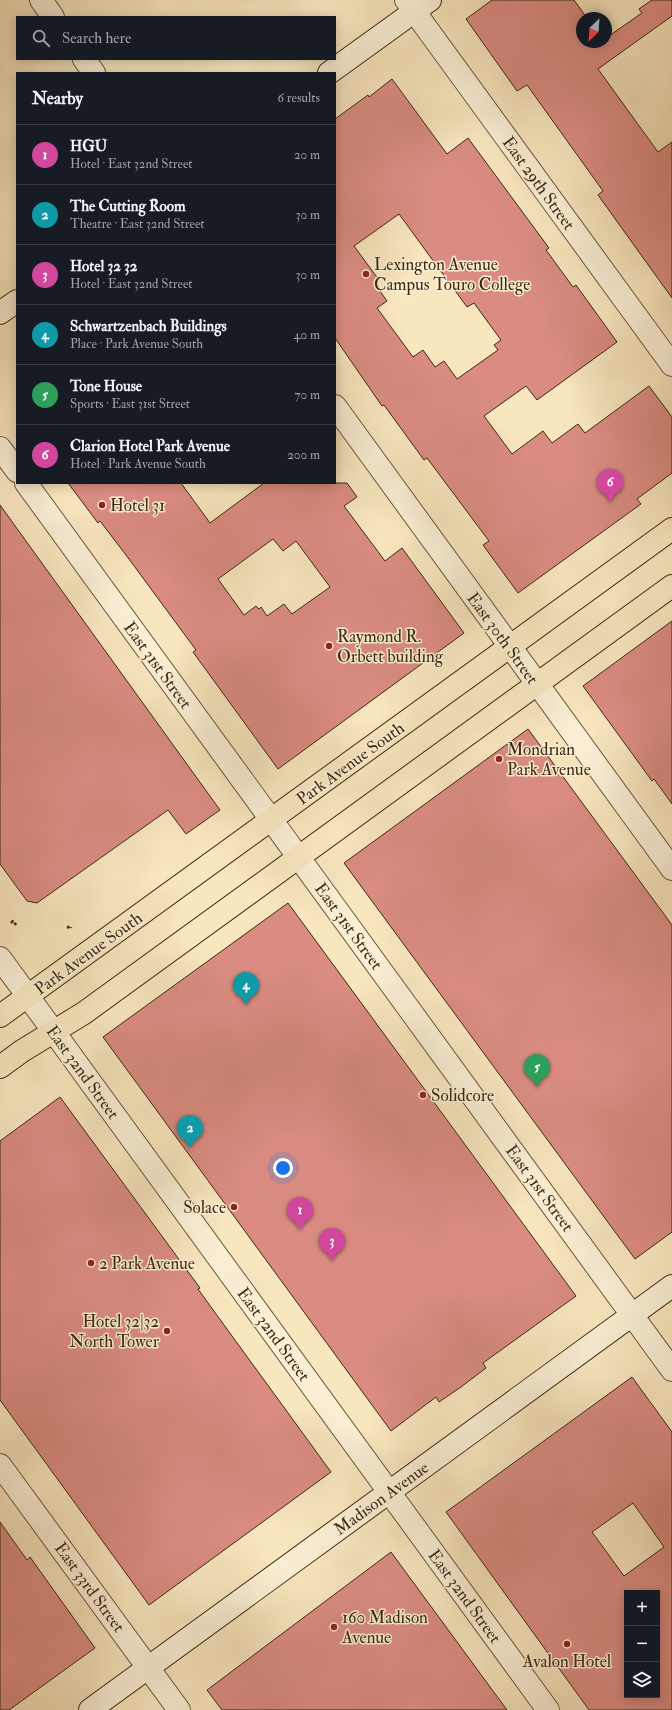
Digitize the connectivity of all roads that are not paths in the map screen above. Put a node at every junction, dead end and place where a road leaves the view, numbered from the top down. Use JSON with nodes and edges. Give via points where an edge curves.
{"nodes":[{"id":1,"x":41,"y":0,"type":"edge"},
{"id":2,"x":417,"y":4,"type":"edge"},
{"id":3,"x":52,"y":16,"type":"edge"},
{"id":4,"x":85,"y":60,"type":"edge"},
{"id":5,"x":93,"y":72,"type":"edge"},
{"id":6,"x":330,"y":72,"type":"edge"},
{"id":7,"x":16,"y":302,"type":"edge"},
{"id":8,"x":0,"y":313,"type":"edge"},
{"id":9,"x":672,"y":365,"type":"edge"},
{"id":10,"x":336,"y":407,"type":"edge"},
{"id":11,"x":0,"y":448,"type":"edge"},
{"id":12,"x":16,"y":470,"type":"edge"},
{"id":13,"x":27,"y":484,"type":"edge"},
{"id":14,"x":672,"y":528,"type":"edge"},
{"id":15,"x":672,"y":586,"type":"edge"},
{"id":16,"x":510,"y":647,"type":"junction"},
{"id":17,"x":537,"y":684,"type":"junction"},
{"id":18,"x":271,"y":820,"type":"junction"},
{"id":19,"x":298,"y":857,"type":"junction"},
{"id":20,"x":672,"y":869,"type":"edge"},
{"id":21,"x":0,"y":958,"type":"edge"},
{"id":22,"x":28,"y":996,"type":"junction"},
{"id":23,"x":0,"y":1016,"type":"edge"},
{"id":24,"x":53,"y":1032,"type":"junction"},
{"id":25,"x":0,"y":1067,"type":"edge"},
{"id":26,"x":672,"y":1286,"type":"edge"},
{"id":27,"x":632,"y":1315,"type":"junction"},
{"id":28,"x":672,"y":1370,"type":"edge"},
{"id":29,"x":0,"y":1465,"type":"edge"},
{"id":30,"x":389,"y":1492,"type":"junction"},
{"id":31,"x":148,"y":1668,"type":"junction"},
{"id":32,"x":90,"y":1710,"type":"edge"},
{"id":33,"x":179,"y":1710,"type":"edge"},
{"id":34,"x":548,"y":1710,"type":"edge"}],
"edges":[{"from":1,"to":3,"type":"street"},
{"from":2,"to":6,"type":"street"},
{"from":2,"to":9,"type":"street","name":"East 29th Street"},
{"from":4,"to":5,"type":"street"},
{"from":7,"to":8,"type":"street"},
{"from":10,"to":16,"type":"street","name":"East 30th Street"},
{"from":11,"to":12,"type":"street"},
{"from":13,"to":18,"type":"street","name":"East 31st Street"},
{"from":14,"to":16,"type":"main road","name":"Park Avenue South"},
{"from":15,"to":17,"type":"main road"},
{"from":16,"to":17,"type":"street","name":"East 30th Street"},
{"from":16,"to":18,"type":"main road","name":"Park Avenue South"},
{"from":17,"to":19,"type":"main road"},
{"from":17,"to":20,"type":"street","name":"East 30th Street"},
{"from":18,"to":19,"type":"street","name":"East 31st Street"},
{"from":18,"to":22,"type":"main road","name":"Park Avenue South"},
{"from":19,"to":24,"type":"main road","via":[[84,1013]]},
{"from":19,"to":27,"type":"street","name":"East 31st Street"},
{"from":21,"to":22,"type":"street","name":"East 32nd Street"},
{"from":22,"to":23,"type":"main road","name":"Park Avenue South"},
{"from":22,"to":24,"type":"street","name":"East 32nd Street"},
{"from":24,"to":25,"type":"main road"},
{"from":24,"to":30,"type":"street","name":"East 32nd Street"},
{"from":26,"to":27,"type":"street","name":"Madison Avenue"},
{"from":27,"to":28,"type":"street","name":"East 31st Street"},
{"from":27,"to":30,"type":"street","name":"Madison Avenue"},
{"from":29,"to":31,"type":"street","name":"East 33rd Street"},
{"from":30,"to":31,"type":"street","name":"Madison Avenue"},
{"from":30,"to":34,"type":"street","name":"East 32nd Street"},
{"from":31,"to":32,"type":"street","name":"Madison Avenue"},
{"from":31,"to":33,"type":"street","name":"East 33rd Street"}]}
